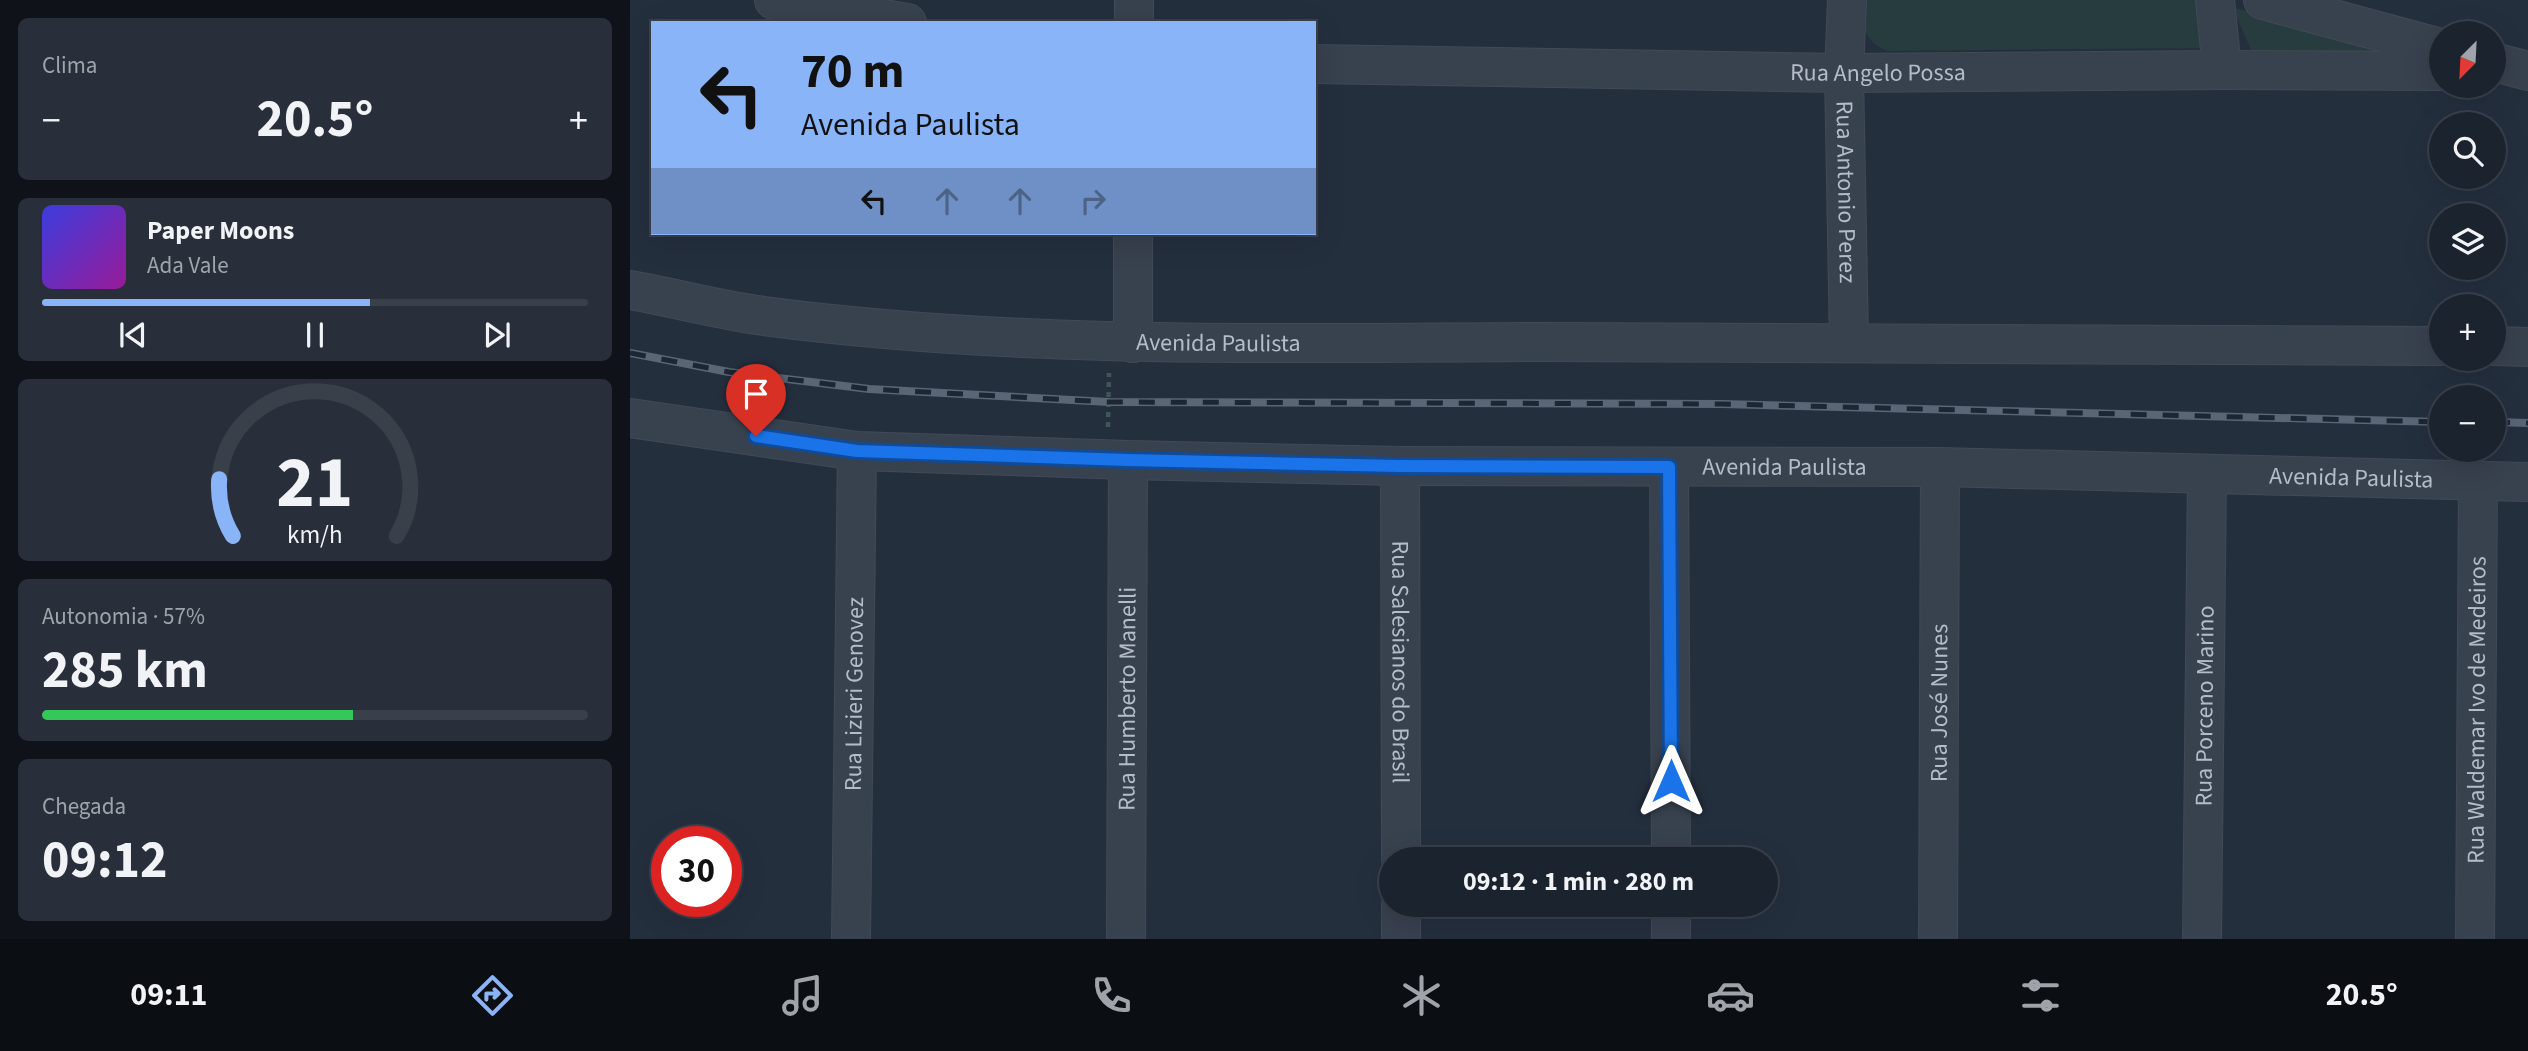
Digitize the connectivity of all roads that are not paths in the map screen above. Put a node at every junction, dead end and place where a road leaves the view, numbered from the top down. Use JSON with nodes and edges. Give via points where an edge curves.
{"nodes":[{"id":1,"x":774,"y":0,"type":"edge"},
{"id":2,"x":1134,"y":0,"type":"edge"},
{"id":3,"x":1847,"y":0,"type":"edge"},
{"id":4,"x":2215,"y":0,"type":"edge"},
{"id":5,"x":2263,"y":0,"type":"edge"},
{"id":6,"x":896,"y":21,"type":"edge"},
{"id":7,"x":1133,"y":21,"type":"edge"},
{"id":8,"x":2429,"y":45,"type":"edge"},
{"id":9,"x":1316,"y":64,"type":"edge"},
{"id":10,"x":2506,"y":66,"type":"edge"},
{"id":11,"x":2222,"y":70,"type":"junction"},
{"id":12,"x":2429,"y":71,"type":"edge"},
{"id":13,"x":2506,"y":72,"type":"edge"},
{"id":14,"x":2528,"y":72,"type":"edge"},
{"id":15,"x":1844,"y":73,"type":"junction"},
{"id":16,"x":1133,"y":235,"type":"edge"},
{"id":17,"x":630,"y":290,"type":"edge"},
{"id":18,"x":1121,"y":342,"type":"junction"},
{"id":19,"x":1849,"y":342,"type":"junction"},
{"id":20,"x":2429,"y":346,"type":"edge"},
{"id":21,"x":2506,"y":346,"type":"edge"},
{"id":22,"x":2528,"y":347,"type":"edge"},
{"id":23,"x":630,"y":418,"type":"edge"},
{"id":24,"x":857,"y":451,"type":"junction"},
{"id":25,"x":1118,"y":460,"type":"junction"},
{"id":26,"x":1399,"y":466,"type":"junction"},
{"id":27,"x":1669,"y":467,"type":"junction"},
{"id":28,"x":1940,"y":467,"type":"junction"},
{"id":29,"x":2207,"y":474,"type":"junction"},
{"id":30,"x":2478,"y":481,"type":"junction"},
{"id":31,"x":2528,"y":482,"type":"edge"},
{"id":32,"x":1401,"y":847,"type":"edge"},
{"id":33,"x":1671,"y":847,"type":"edge"},
{"id":34,"x":1401,"y":917,"type":"edge"},
{"id":35,"x":1671,"y":917,"type":"edge"},
{"id":36,"x":851,"y":939,"type":"edge"},
{"id":37,"x":1126,"y":939,"type":"edge"},
{"id":38,"x":1401,"y":939,"type":"edge"},
{"id":39,"x":1671,"y":939,"type":"edge"},
{"id":40,"x":1938,"y":939,"type":"edge"},
{"id":41,"x":2202,"y":939,"type":"edge"},
{"id":42,"x":2476,"y":939,"type":"edge"}],
"edges":[{"from":1,"to":6,"type":"street"},
{"from":2,"to":7,"type":"street"},
{"from":3,"to":15,"type":"street","name":"Rua Antonio Perez"},
{"from":4,"to":11,"type":"street"},
{"from":5,"to":8,"type":"street"},
{"from":9,"to":15,"type":"street","name":"Rua Angelo Possa"},
{"from":10,"to":14,"type":"street"},
{"from":11,"to":12,"type":"street","name":"Rua Angelo Possa"},
{"from":11,"to":15,"type":"street","name":"Rua Angelo Possa"},
{"from":13,"to":14,"type":"street"},
{"from":15,"to":19,"type":"street","name":"Rua Antonio Perez"},
{"from":16,"to":18,"type":"street"},
{"from":17,"to":18,"type":"street","name":"Avenida Paulista","via":[[760,315],[887,330]]},
{"from":18,"to":19,"type":"street","name":"Avenida Paulista"},
{"from":19,"to":20,"type":"street","name":"Avenida Paulista"},
{"from":21,"to":22,"type":"street"},
{"from":23,"to":24,"type":"street","name":"Avenida Paulista"},
{"from":24,"to":25,"type":"street","name":"Avenida Paulista"},
{"from":24,"to":36,"type":"street","name":"Rua Lizieri Genovez"},
{"from":25,"to":26,"type":"street","name":"Avenida Paulista"},
{"from":25,"to":37,"type":"street","name":"Rua Humberto Manelli"},
{"from":26,"to":27,"type":"street","name":"Avenida Paulista"},
{"from":26,"to":32,"type":"street","name":"Rua Salesianos do Brasil"},
{"from":27,"to":28,"type":"street","name":"Avenida Paulista"},
{"from":27,"to":33,"type":"street"},
{"from":28,"to":29,"type":"street","name":"Avenida Paulista"},
{"from":28,"to":40,"type":"street","name":"Rua José Nunes"},
{"from":29,"to":30,"type":"street","name":"Avenida Paulista"},
{"from":29,"to":41,"type":"street","name":"Rua Porceno Marino"},
{"from":30,"to":31,"type":"street","name":"Avenida Paulista"},
{"from":30,"to":42,"type":"street","name":"Rua Waldemar Ivo de Medeiros"},
{"from":34,"to":38,"type":"street"},
{"from":35,"to":39,"type":"street"}]}
